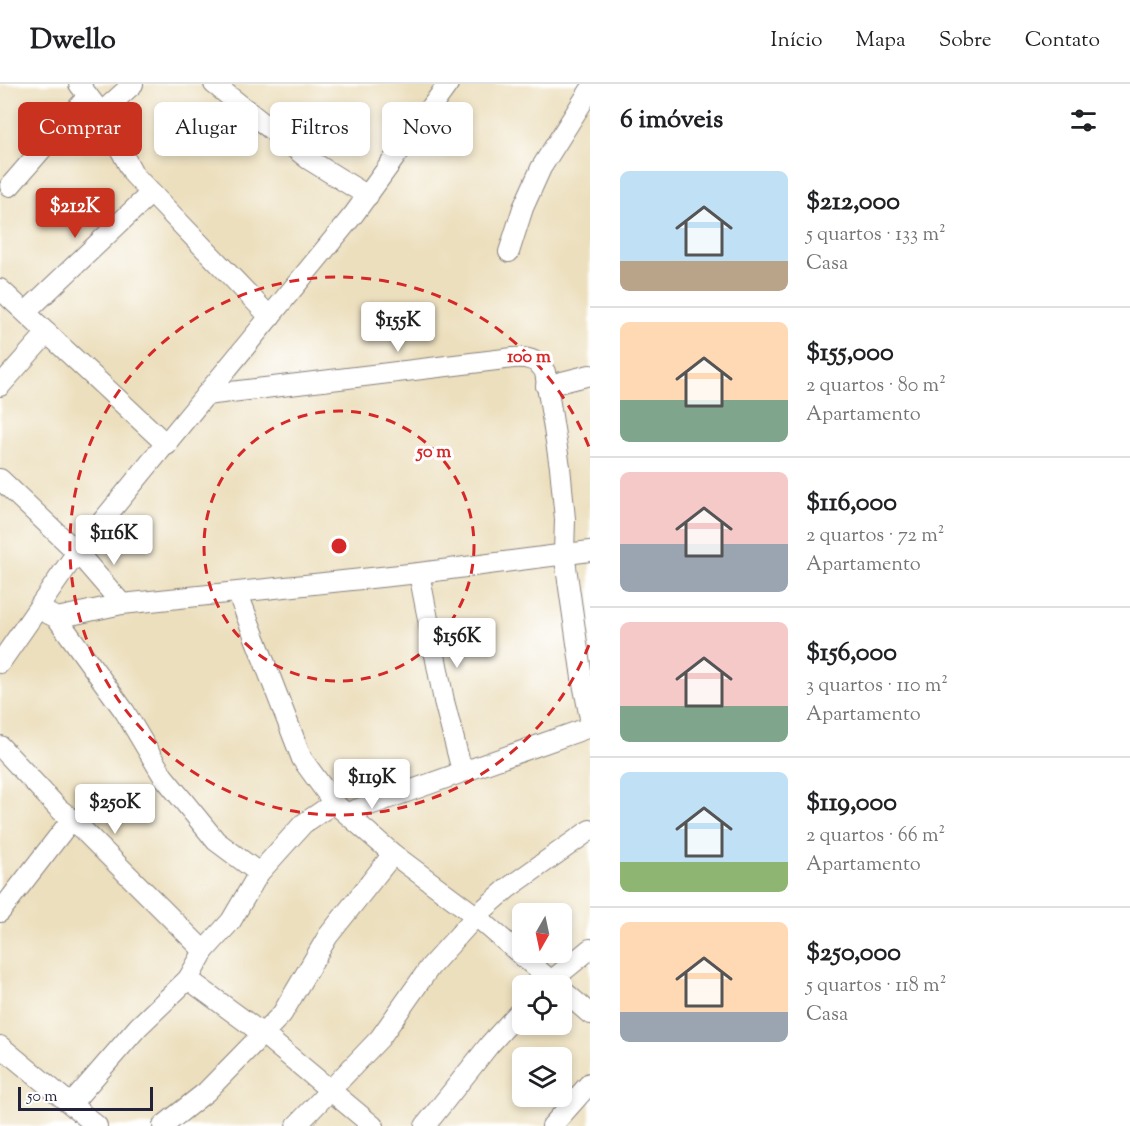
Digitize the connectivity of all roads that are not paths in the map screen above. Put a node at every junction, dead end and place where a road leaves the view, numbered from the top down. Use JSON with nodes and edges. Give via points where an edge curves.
{"nodes":[{"id":1,"x":133,"y":84,"type":"edge"},
{"id":2,"x":445,"y":85,"type":"edge"},
{"id":3,"x":222,"y":87,"type":"edge"},
{"id":4,"x":83,"y":90,"type":"edge"},
{"id":5,"x":590,"y":90,"type":"edge"},
{"id":6,"x":92,"y":102,"type":"edge"},
{"id":7,"x":113,"y":102,"type":"edge"},
{"id":8,"x":124,"y":156,"type":"edge"},
{"id":9,"x":10,"y":186,"type":"dead end"},
{"id":10,"x":151,"y":193,"type":"junction"},
{"id":11,"x":368,"y":196,"type":"junction"},
{"id":12,"x":509,"y":252,"type":"dead end"},
{"id":13,"x":0,"y":289,"type":"edge"},
{"id":14,"x":26,"y":312,"type":"junction"},
{"id":15,"x":270,"y":317,"type":"junction"},
{"id":16,"x":47,"y":333,"type":"junction"},
{"id":17,"x":590,"y":375,"type":"edge"},
{"id":18,"x":0,"y":386,"type":"edge"},
{"id":19,"x":546,"y":386,"type":"junction"},
{"id":20,"x":206,"y":395,"type":"junction"},
{"id":21,"x":167,"y":445,"type":"junction"},
{"id":22,"x":0,"y":479,"type":"edge"},
{"id":23,"x":590,"y":551,"type":"edge"},
{"id":24,"x":77,"y":552,"type":"junction"},
{"id":25,"x":564,"y":554,"type":"junction"},
{"id":26,"x":420,"y":573,"type":"junction"},
{"id":27,"x":238,"y":594,"type":"junction"},
{"id":28,"x":122,"y":604,"type":"junction"},
{"id":29,"x":39,"y":609,"type":"junction"},
{"id":30,"x":57,"y":618,"type":"junction"},
{"id":31,"x":6,"y":639,"type":"edge"},
{"id":32,"x":0,"y":663,"type":"edge"},
{"id":33,"x":590,"y":718,"type":"edge"},
{"id":34,"x":590,"y":728,"type":"edge"},
{"id":35,"x":0,"y":746,"type":"edge"},
{"id":36,"x":462,"y":771,"type":"junction"},
{"id":37,"x":340,"y":808,"type":"junction"},
{"id":38,"x":72,"y":819,"type":"junction"},
{"id":39,"x":590,"y":830,"type":"edge"},
{"id":40,"x":393,"y":854,"type":"junction"},
{"id":41,"x":259,"y":873,"type":"junction"},
{"id":42,"x":0,"y":912,"type":"edge"},
{"id":43,"x":476,"y":916,"type":"junction"},
{"id":44,"x":590,"y":949,"type":"edge"},
{"id":45,"x":204,"y":951,"type":"junction"},
{"id":46,"x":543,"y":975,"type":"edge"},
{"id":47,"x":564,"y":975,"type":"edge"},
{"id":48,"x":188,"y":979,"type":"junction"},
{"id":49,"x":572,"y":1000,"type":"edge"},
{"id":50,"x":590,"y":1014,"type":"edge"},
{"id":51,"x":512,"y":1021,"type":"edge"},
{"id":52,"x":264,"y":1035,"type":"junction"},
{"id":53,"x":0,"y":1046,"type":"edge"},
{"id":54,"x":590,"y":1083,"type":"edge"},
{"id":55,"x":329,"y":1090,"type":"junction"},
{"id":56,"x":72,"y":1103,"type":"junction"},
{"id":57,"x":97,"y":1126,"type":"edge"},
{"id":58,"x":163,"y":1126,"type":"edge"},
{"id":59,"x":296,"y":1126,"type":"edge"},
{"id":60,"x":373,"y":1126,"type":"edge"},
{"id":61,"x":425,"y":1126,"type":"edge"},
{"id":62,"x":552,"y":1126,"type":"edge"}],
"edges":[{"from":1,"to":7,"type":"street"},
{"from":2,"to":11,"type":"street"},
{"from":3,"to":11,"type":"street","via":[[308,159]]},
{"from":4,"to":6,"type":"street"},
{"from":4,"to":9,"type":"street"},
{"from":5,"to":12,"type":"street","via":[[541,168]]},
{"from":8,"to":10,"type":"street","via":[[134,175]]},
{"from":10,"to":14,"type":"street"},
{"from":10,"to":15,"type":"street"},
{"from":11,"to":15,"type":"street"},
{"from":13,"to":14,"type":"street"},
{"from":14,"to":16,"type":"street"},
{"from":15,"to":20,"type":"street"},
{"from":16,"to":18,"type":"street"},
{"from":16,"to":21,"type":"street"},
{"from":17,"to":19,"type":"street"},
{"from":19,"to":20,"type":"street","via":[[543,367],[523,357]]},
{"from":19,"to":25,"type":"street","via":[[560,467]]},
{"from":20,"to":21,"type":"street"},
{"from":21,"to":24,"type":"street"},
{"from":22,"to":24,"type":"street"},
{"from":23,"to":25,"type":"street"},
{"from":24,"to":28,"type":"street"},
{"from":24,"to":29,"type":"street"},
{"from":25,"to":26,"type":"street"},
{"from":25,"to":33,"type":"street"},
{"from":26,"to":27,"type":"street"},
{"from":26,"to":36,"type":"street","via":[[444,701]]},
{"from":27,"to":28,"type":"street"},
{"from":27,"to":37,"type":"street","via":[[302,759]]},
{"from":28,"to":30,"type":"street"},
{"from":29,"to":30,"type":"street"},
{"from":29,"to":31,"type":"street"},
{"from":30,"to":41,"type":"street","via":[[125,712],[164,776],[216,841]]},
{"from":31,"to":32,"type":"street"},
{"from":34,"to":36,"type":"street"},
{"from":35,"to":38,"type":"street"},
{"from":36,"to":37,"type":"street"},
{"from":37,"to":40,"type":"street"},
{"from":37,"to":41,"type":"street","via":[[303,824]]},
{"from":38,"to":42,"type":"street"},
{"from":38,"to":45,"type":"street"},
{"from":39,"to":43,"type":"street","via":[[508,888]]},
{"from":40,"to":43,"type":"street"},
{"from":40,"to":52,"type":"street","via":[[328,936],[282,1014]]},
{"from":41,"to":45,"type":"street","via":[[231,921]]},
{"from":43,"to":46,"type":"street"},
{"from":43,"to":55,"type":"street","via":[[430,967],[380,1038]]},
{"from":44,"to":47,"type":"street"},
{"from":45,"to":48,"type":"street"},
{"from":48,"to":52,"type":"street"},
{"from":48,"to":56,"type":"street","via":[[138,1027]]},
{"from":49,"to":50,"type":"street"},
{"from":51,"to":61,"type":"street"},
{"from":52,"to":55,"type":"street"},
{"from":52,"to":58,"type":"street","via":[[207,1092]]},
{"from":53,"to":56,"type":"street"},
{"from":54,"to":62,"type":"street"},
{"from":55,"to":59,"type":"street"},
{"from":55,"to":60,"type":"street"},
{"from":56,"to":57,"type":"street"}]}
